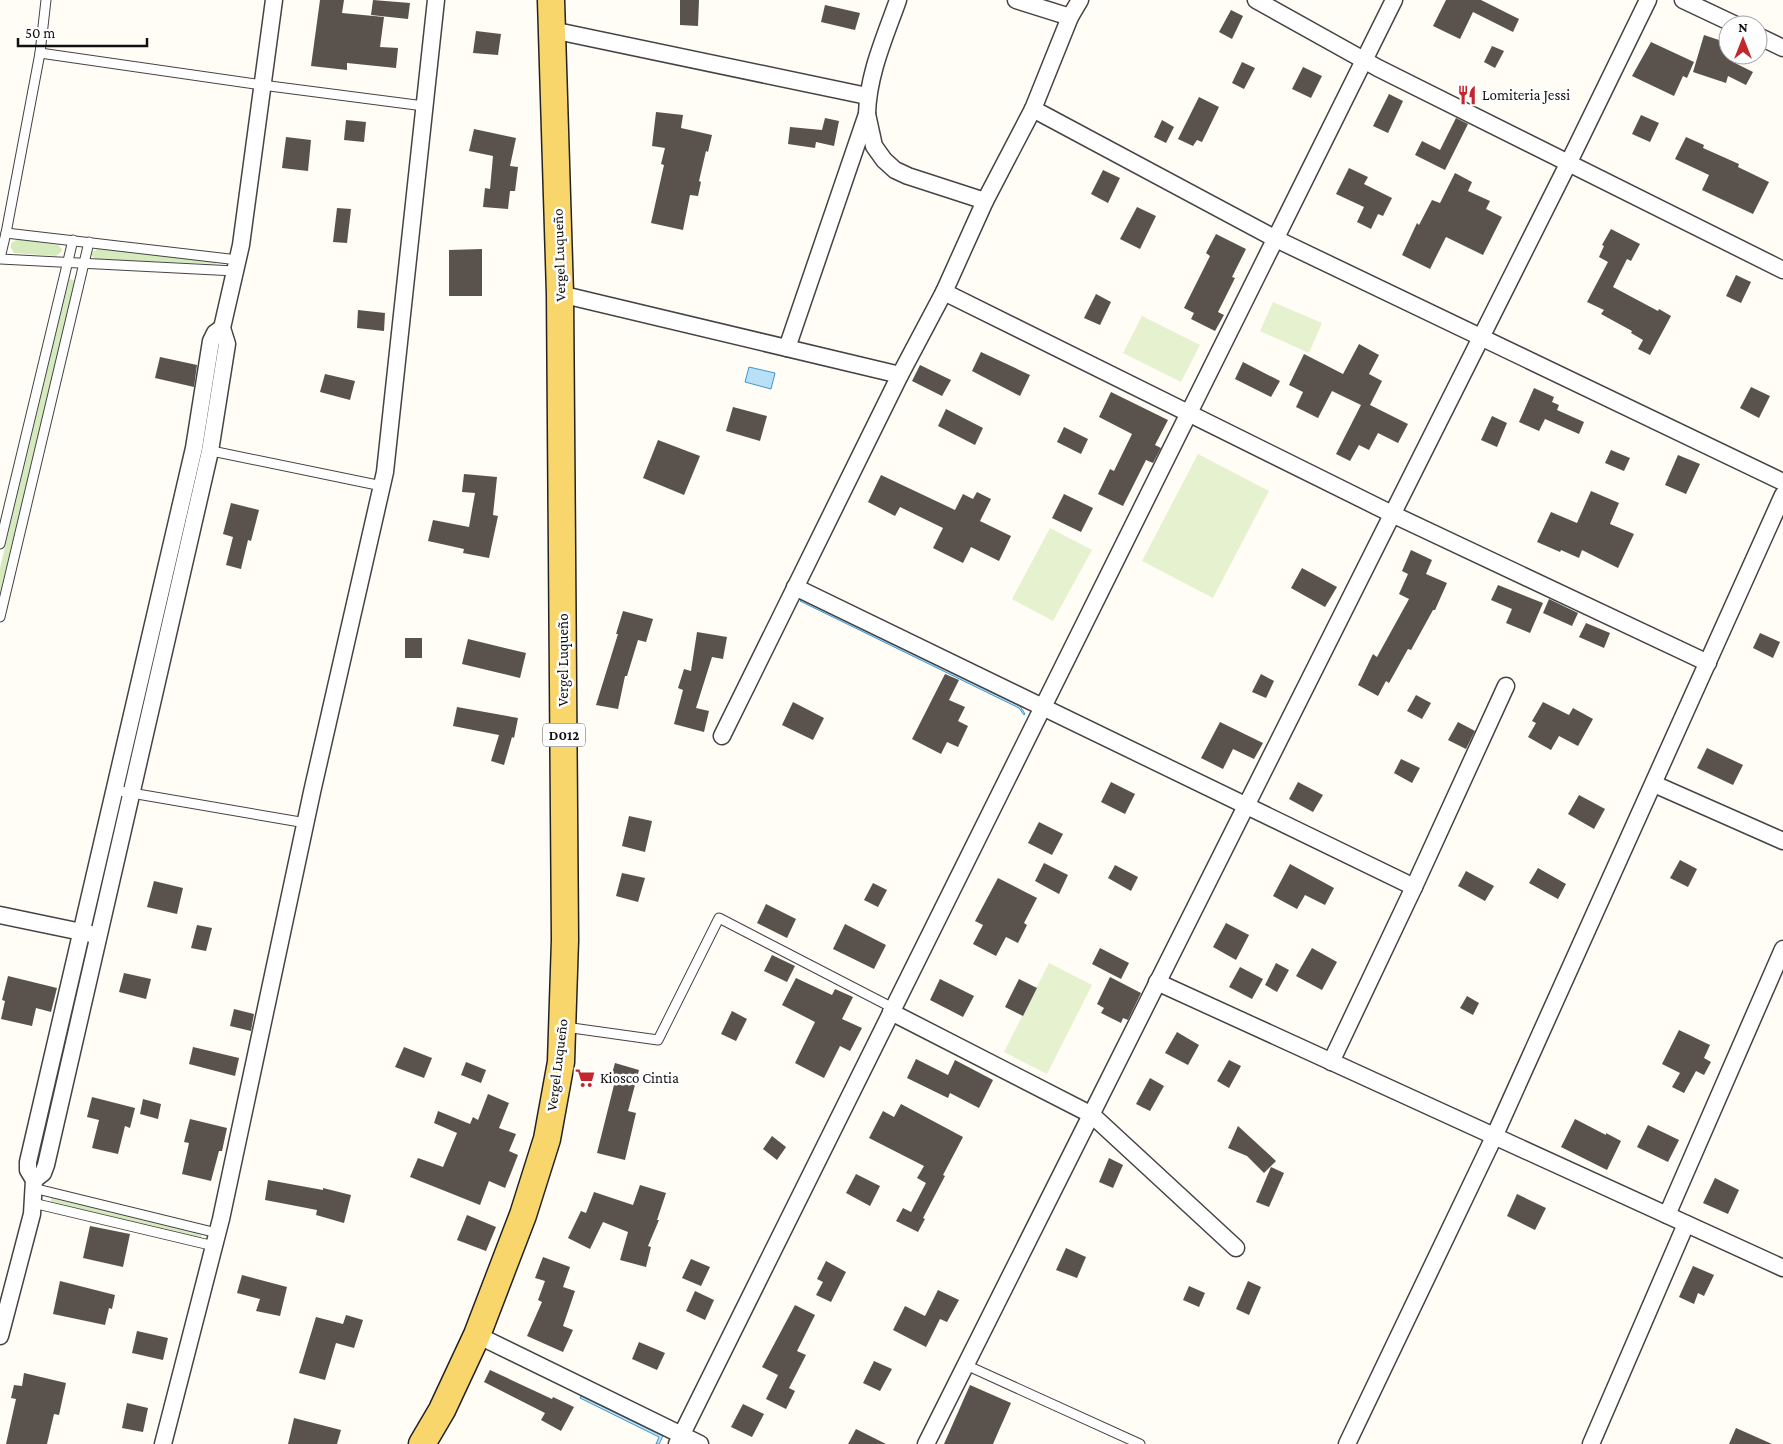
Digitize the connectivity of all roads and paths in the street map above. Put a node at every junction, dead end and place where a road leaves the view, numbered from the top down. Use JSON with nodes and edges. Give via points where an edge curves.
{"nodes":[{"id":1,"x":46,"y":0,"type":"edge"},
{"id":2,"x":274,"y":0,"type":"edge"},
{"id":3,"x":436,"y":0,"type":"edge"},
{"id":4,"x":551,"y":0,"type":"edge"},
{"id":5,"x":898,"y":0,"type":"edge"},
{"id":6,"x":1016,"y":0,"type":"edge"},
{"id":7,"x":1080,"y":0,"type":"edge"},
{"id":8,"x":1256,"y":0,"type":"edge"},
{"id":9,"x":1394,"y":0,"type":"edge"},
{"id":10,"x":1648,"y":0,"type":"edge"},
{"id":11,"x":1683,"y":0,"type":"edge"},
{"id":12,"x":1070,"y":17,"type":"junction"},
{"id":13,"x":1718,"y":17,"type":"edge"},
{"id":14,"x":552,"y":30,"type":"junction"},
{"id":15,"x":1768,"y":41,"type":"edge"},
{"id":16,"x":1783,"y":48,"type":"edge"},
{"id":17,"x":40,"y":53,"type":"junction"},
{"id":18,"x":1364,"y":61,"type":"junction"},
{"id":19,"x":262,"y":86,"type":"junction"},
{"id":20,"x":867,"y":96,"type":"junction"},
{"id":21,"x":424,"y":106,"type":"junction"},
{"id":22,"x":1033,"y":109,"type":"junction"},
{"id":23,"x":867,"y":114,"type":"junction"},
{"id":24,"x":1568,"y":164,"type":"junction"},
{"id":25,"x":985,"y":201,"type":"junction"},
{"id":26,"x":6,"y":233,"type":"junction"},
{"id":27,"x":1276,"y":239,"type":"junction"},
{"id":28,"x":73,"y":240,"type":"junction"},
{"id":29,"x":89,"y":242,"type":"junction"},
{"id":30,"x":0,"y":259,"type":"edge"},
{"id":31,"x":68,"y":263,"type":"junction"},
{"id":32,"x":84,"y":263,"type":"junction"},
{"id":33,"x":237,"y":266,"type":"junction"},
{"id":34,"x":1783,"y":270,"type":"edge"},
{"id":35,"x":944,"y":292,"type":"junction"},
{"id":36,"x":560,"y":294,"type":"junction"},
{"id":37,"x":1480,"y":338,"type":"junction"},
{"id":38,"x":787,"y":348,"type":"junction"},
{"id":39,"x":900,"y":375,"type":"junction"},
{"id":40,"x":1189,"y":413,"type":"junction"},
{"id":41,"x":202,"y":449,"type":"junction"},
{"id":42,"x":1783,"y":482,"type":"edge"},
{"id":43,"x":382,"y":486,"type":"junction"},
{"id":44,"x":1783,"y":495,"type":"edge"},
{"id":45,"x":1392,"y":514,"type":"junction"},
{"id":46,"x":0,"y":544,"type":"edge"},
{"id":47,"x":796,"y":587,"type":"junction"},
{"id":48,"x":0,"y":616,"type":"edge"},
{"id":49,"x":1708,"y":663,"type":"junction"},
{"id":50,"x":1506,"y":686,"type":"dead end"},
{"id":51,"x":1043,"y":707,"type":"junction"},
{"id":52,"x":722,"y":736,"type":"dead end"},
{"id":53,"x":1654,"y":784,"type":"junction"},
{"id":54,"x":114,"y":790,"type":"junction"},
{"id":55,"x":132,"y":793,"type":"junction"},
{"id":56,"x":1245,"y":805,"type":"junction"},
{"id":57,"x":306,"y":823,"type":"junction"},
{"id":58,"x":1783,"y":841,"type":"edge"},
{"id":59,"x":1414,"y":887,"type":"junction"},
{"id":60,"x":0,"y":915,"type":"edge"},
{"id":61,"x":82,"y":932,"type":"junction"},
{"id":62,"x":98,"y":936,"type":"junction"},
{"id":63,"x":1783,"y":950,"type":"edge"},
{"id":64,"x":1157,"y":982,"type":"junction"},
{"id":65,"x":892,"y":1010,"type":"junction"},
{"id":66,"x":562,"y":1026,"type":"junction"},
{"id":67,"x":1331,"y":1062,"type":"junction"},
{"id":68,"x":1092,"y":1115,"type":"junction"},
{"id":69,"x":1494,"y":1136,"type":"junction"},
{"id":70,"x":33,"y":1190,"type":"junction"},
{"id":71,"x":1667,"y":1215,"type":"junction"},
{"id":72,"x":1686,"y":1224,"type":"junction"},
{"id":73,"x":216,"y":1240,"type":"junction"},
{"id":74,"x":1236,"y":1248,"type":"dead end"},
{"id":75,"x":1783,"y":1268,"type":"edge"},
{"id":76,"x":477,"y":1335,"type":"junction"},
{"id":77,"x":0,"y":1336,"type":"edge"},
{"id":78,"x":966,"y":1365,"type":"junction"},
{"id":79,"x":679,"y":1439,"type":"edge"},
{"id":80,"x":163,"y":1444,"type":"edge"},
{"id":81,"x":422,"y":1444,"type":"edge"},
{"id":82,"x":700,"y":1444,"type":"edge"},
{"id":83,"x":926,"y":1444,"type":"edge"},
{"id":84,"x":1140,"y":1444,"type":"edge"},
{"id":85,"x":1347,"y":1444,"type":"edge"},
{"id":86,"x":1591,"y":1444,"type":"edge"}],
"edges":[{"from":1,"to":17,"type":"lane"},
{"from":2,"to":19,"type":"street"},
{"from":3,"to":21,"type":"street"},
{"from":4,"to":14,"type":"main road","name":"Vergel Luqueño","number":"D012"},
{"from":5,"to":20,"type":"street"},
{"from":6,"to":12,"type":"street"},
{"from":7,"to":12,"type":"street"},
{"from":8,"to":18,"type":"street"},
{"from":9,"to":18,"type":"street"},
{"from":10,"to":24,"type":"street"},
{"from":11,"to":13,"type":"street"},
{"from":12,"to":22,"type":"street"},
{"from":14,"to":20,"type":"street"},
{"from":14,"to":36,"type":"main road","name":"Vergel Luqueño","number":"D012"},
{"from":15,"to":16,"type":"street"},
{"from":17,"to":19,"type":"lane"},
{"from":17,"to":26,"type":"lane"},
{"from":18,"to":24,"type":"street"},
{"from":18,"to":27,"type":"street"},
{"from":19,"to":21,"type":"lane"},
{"from":19,"to":33,"type":"street"},
{"from":20,"to":23,"type":"street"},
{"from":21,"to":43,"type":"street"},
{"from":22,"to":25,"type":"street"},
{"from":22,"to":27,"type":"street"},
{"from":23,"to":25,"type":"street","via":[[874,146],[894,170]]},
{"from":23,"to":38,"type":"street"},
{"from":24,"to":34,"type":"street"},
{"from":24,"to":37,"type":"street"},
{"from":25,"to":35,"type":"street"},
{"from":26,"to":28,"type":"lane"},
{"from":26,"to":30,"type":"lane"},
{"from":27,"to":37,"type":"street"},
{"from":27,"to":40,"type":"street"},
{"from":28,"to":29,"type":"lane"},
{"from":28,"to":31,"type":"lane"},
{"from":29,"to":32,"type":"lane"},
{"from":29,"to":33,"type":"lane"},
{"from":30,"to":31,"type":"lane"},
{"from":31,"to":32,"type":"lane"},
{"from":31,"to":46,"type":"lane"},
{"from":32,"to":33,"type":"lane"},
{"from":32,"to":48,"type":"lane"},
{"from":33,"to":41,"type":"street","via":[[222,328],[211,341]]},
{"from":35,"to":39,"type":"street"},
{"from":35,"to":40,"type":"street"},
{"from":36,"to":38,"type":"street"},
{"from":36,"to":66,"type":"main road","name":"Vergel Luqueño","number":"D012","via":[[565,930]]},
{"from":37,"to":42,"type":"street"},
{"from":37,"to":45,"type":"street"},
{"from":38,"to":39,"type":"street"},
{"from":39,"to":47,"type":"street"},
{"from":40,"to":45,"type":"street"},
{"from":40,"to":51,"type":"street"},
{"from":41,"to":43,"type":"lane"},
{"from":41,"to":54,"type":"street"},
{"from":41,"to":55,"type":"street"},
{"from":43,"to":57,"type":"street"},
{"from":44,"to":49,"type":"street"},
{"from":45,"to":49,"type":"street"},
{"from":45,"to":56,"type":"street"},
{"from":47,"to":51,"type":"street"},
{"from":47,"to":52,"type":"street"},
{"from":49,"to":53,"type":"street"},
{"from":50,"to":59,"type":"street"},
{"from":51,"to":56,"type":"street"},
{"from":51,"to":65,"type":"street"},
{"from":53,"to":58,"type":"street"},
{"from":53,"to":69,"type":"street"},
{"from":54,"to":55,"type":"lane"},
{"from":54,"to":61,"type":"street"},
{"from":55,"to":57,"type":"lane"},
{"from":55,"to":62,"type":"street"},
{"from":56,"to":59,"type":"street"},
{"from":56,"to":64,"type":"street"},
{"from":57,"to":73,"type":"street"},
{"from":59,"to":67,"type":"street"},
{"from":60,"to":61,"type":"street"},
{"from":61,"to":62,"type":"street"},
{"from":61,"to":70,"type":"street","via":[[28,1162]]},
{"from":62,"to":70,"type":"street","via":[[46,1165]]},
{"from":63,"to":71,"type":"street"},
{"from":64,"to":67,"type":"street"},
{"from":64,"to":68,"type":"street"},
{"from":65,"to":66,"type":"lane","via":[[719,918],[658,1040]]},
{"from":65,"to":68,"type":"street"},
{"from":65,"to":79,"type":"street"},
{"from":66,"to":76,"type":"main road","name":"Vergel Luqueño","number":"D012","via":[[561,1062],[547,1138],[523,1216]]},
{"from":67,"to":69,"type":"street"},
{"from":68,"to":74,"type":"street"},
{"from":68,"to":78,"type":"street"},
{"from":69,"to":71,"type":"street"},
{"from":69,"to":85,"type":"street"},
{"from":70,"to":73,"type":"lane"},
{"from":70,"to":73,"type":"lane"},
{"from":70,"to":77,"type":"street","via":[[30,1225]]},
{"from":71,"to":72,"type":"street"},
{"from":72,"to":75,"type":"street"},
{"from":72,"to":86,"type":"street"},
{"from":73,"to":80,"type":"street"},
{"from":76,"to":79,"type":"street"},
{"from":76,"to":81,"type":"main road","name":"Vergel Luqueño","number":"D012","via":[[442,1410]]},
{"from":78,"to":83,"type":"street"},
{"from":78,"to":84,"type":"lane"},
{"from":79,"to":82,"type":"street"}]}
